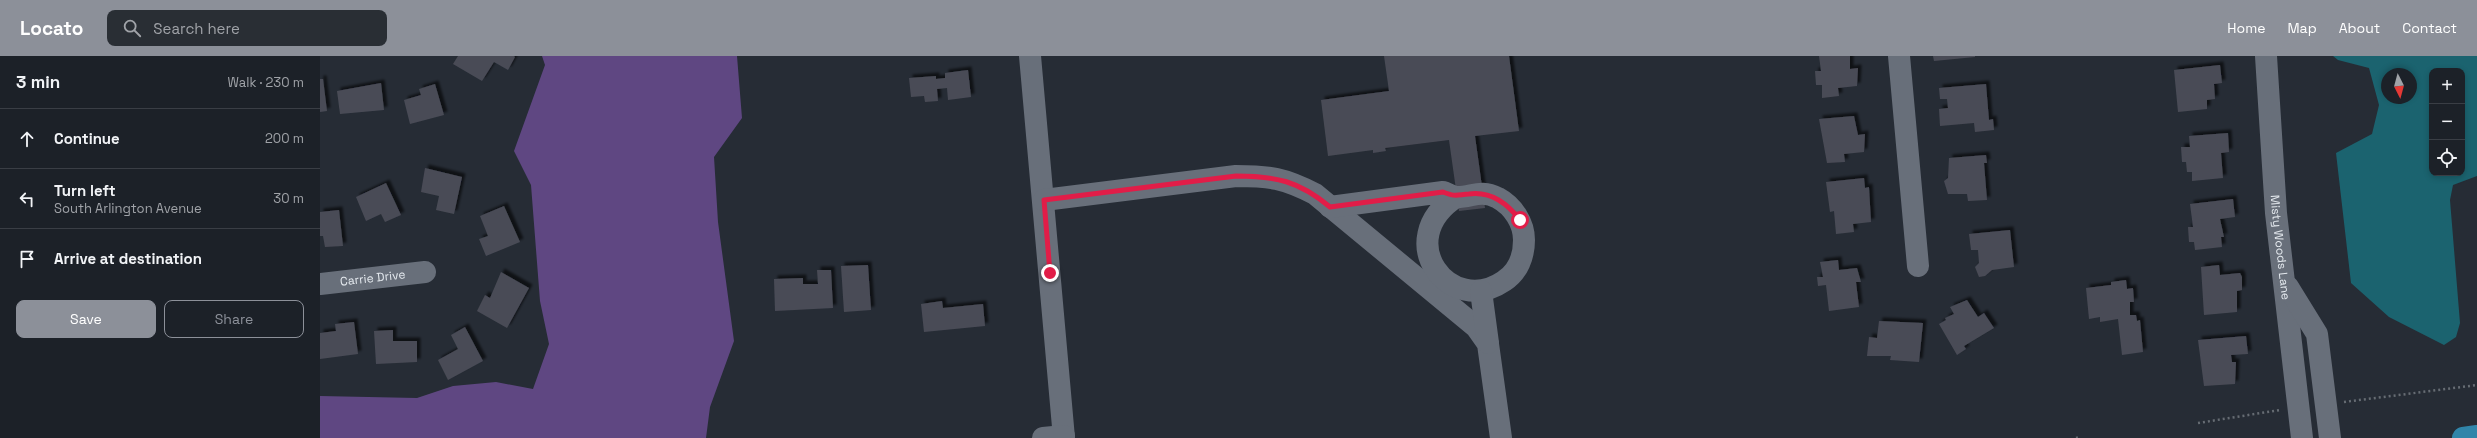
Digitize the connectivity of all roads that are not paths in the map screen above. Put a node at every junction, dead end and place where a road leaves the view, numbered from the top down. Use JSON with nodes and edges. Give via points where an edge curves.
{"nodes":[{"id":1,"x":1030,"y":56,"type":"edge"},
{"id":2,"x":1899,"y":56,"type":"edge"},
{"id":3,"x":2266,"y":56,"type":"edge"},
{"id":4,"x":1456,"y":197,"type":"junction"},
{"id":5,"x":1044,"y":200,"type":"junction"},
{"id":6,"x":1330,"y":207,"type":"junction"},
{"id":7,"x":1918,"y":266,"type":"dead end"},
{"id":8,"x":425,"y":272,"type":"dead end"},
{"id":9,"x":2284,"y":280,"type":"junction"},
{"id":10,"x":320,"y":284,"type":"edge"},
{"id":11,"x":1480,"y":291,"type":"junction"},
{"id":12,"x":1488,"y":344,"type":"junction"},
{"id":13,"x":2477,"y":436,"type":"edge"},
{"id":14,"x":1057,"y":437,"type":"edge"},
{"id":15,"x":1501,"y":438,"type":"edge"},
{"id":16,"x":2302,"y":438,"type":"edge"},
{"id":17,"x":2330,"y":438,"type":"edge"},
{"id":18,"x":2463,"y":438,"type":"edge"}],
"edges":[{"from":1,"to":5,"type":"street"},
{"from":2,"to":7,"type":"street"},
{"from":3,"to":9,"type":"street","name":"Misty Woods Lane","via":[[2276,213]]},
{"from":4,"to":6,"type":"street","via":[[1443,192]]},
{"from":4,"to":11,"type":"street","via":[[1443,206],[1433,218],[1428,232],[1429,255],[1439,275],[1451,284],[1465,290]]},
{"from":4,"to":11,"type":"street","via":[[1484,194],[1498,198],[1510,207],[1520,220],[1524,234],[1524,250],[1520,264],[1510,278],[1496,287]]},
{"from":5,"to":6,"type":"street","via":[[1236,176],[1268,176],[1293,182],[1315,194]]},
{"from":5,"to":14,"type":"street"},
{"from":6,"to":12,"type":"street","via":[[1476,327]]},
{"from":8,"to":10,"type":"street","name":"Carrie Drive"},
{"from":9,"to":16,"type":"street","name":"Misty Woods Lane"},
{"from":9,"to":17,"type":"street","via":[[2317,334]]},
{"from":11,"to":12,"type":"street"},
{"from":12,"to":15,"type":"street"},
{"from":13,"to":18,"type":"main road"}]}
